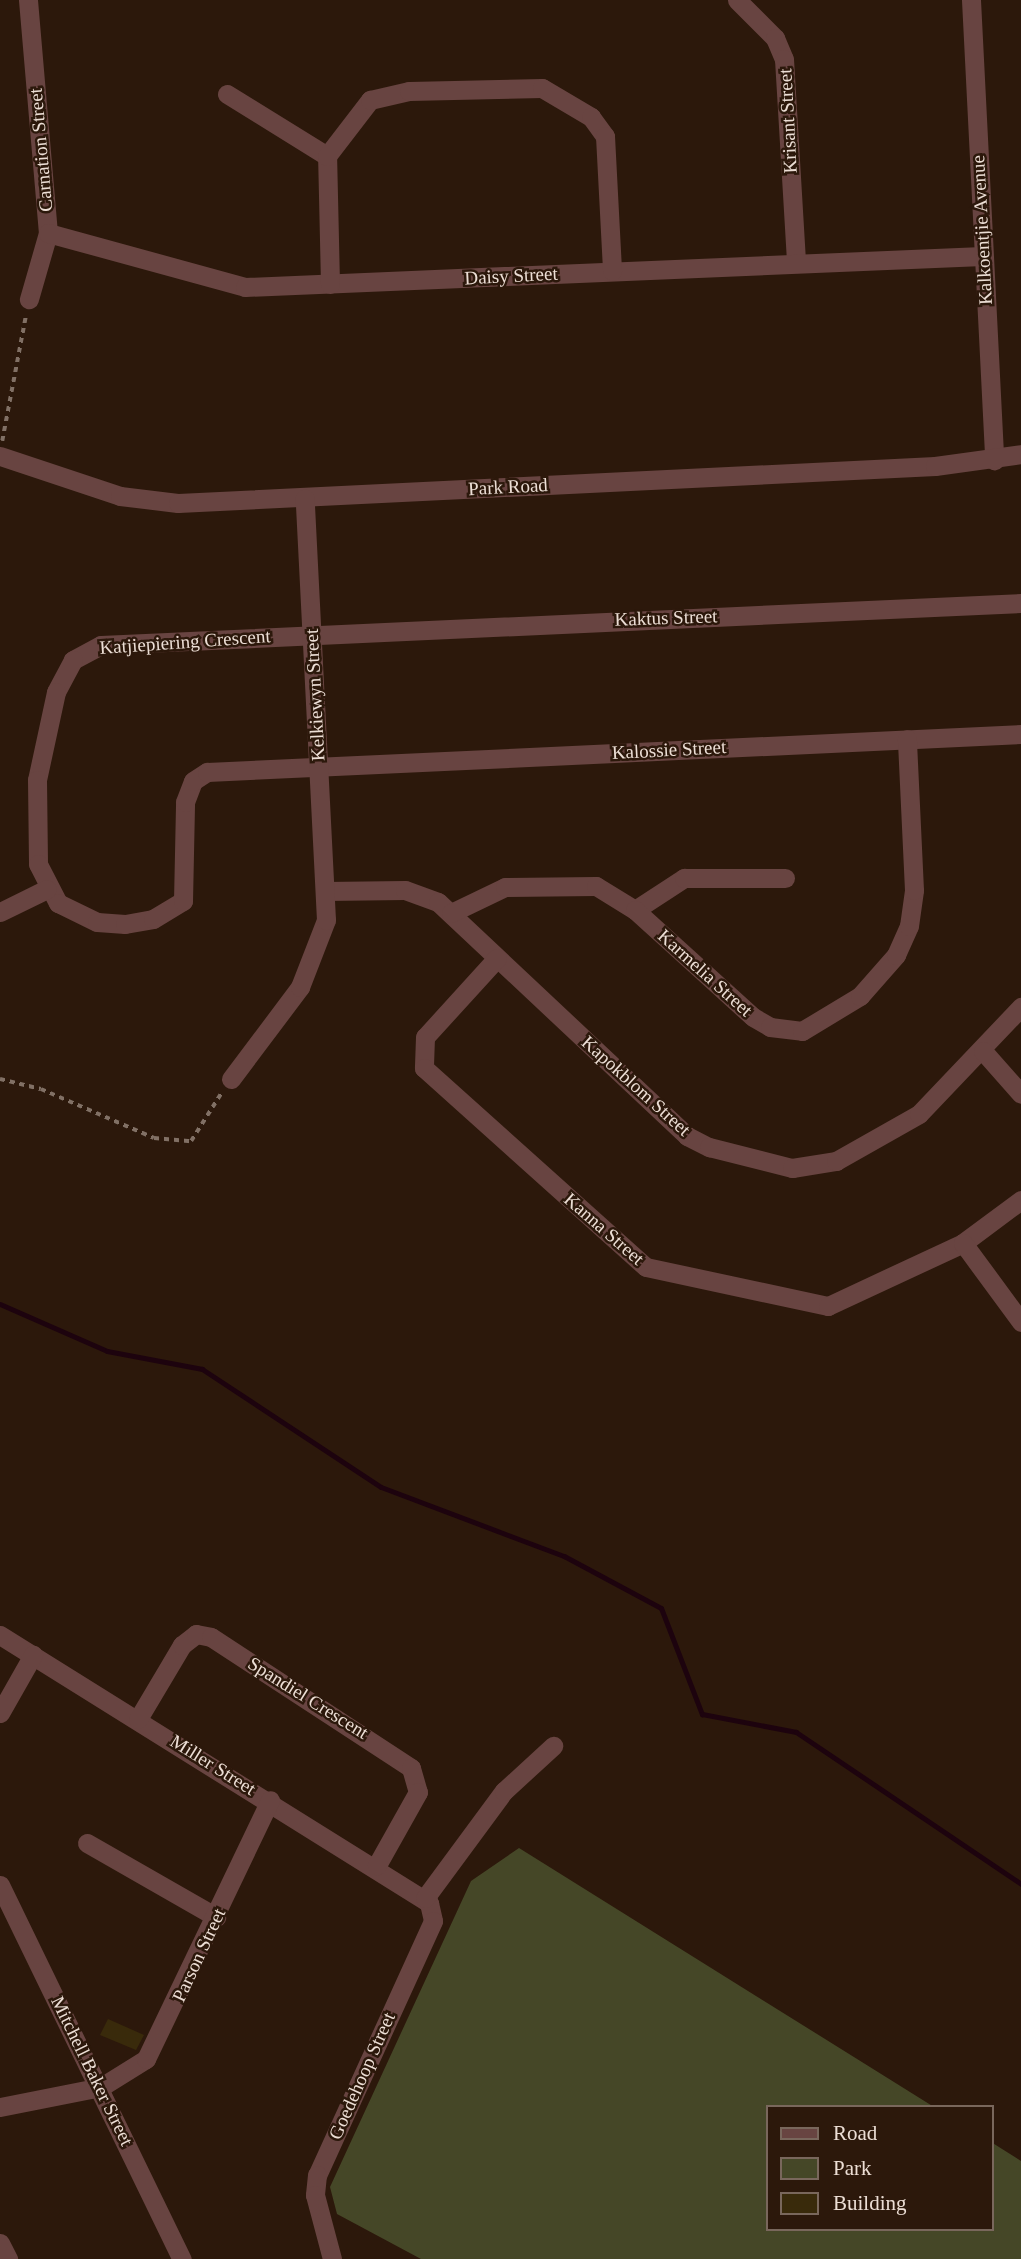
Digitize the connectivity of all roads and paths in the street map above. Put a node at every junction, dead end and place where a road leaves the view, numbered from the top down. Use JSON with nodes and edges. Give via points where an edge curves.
{"nodes":[{"id":1,"x":28,"y":0,"type":"edge"},
{"id":2,"x":737,"y":0,"type":"edge"},
{"id":3,"x":971,"y":0,"type":"edge"},
{"id":4,"x":228,"y":94,"type":"dead end"},
{"id":5,"x":327,"y":156,"type":"junction"},
{"id":6,"x":48,"y":233,"type":"junction"},
{"id":7,"x":982,"y":256,"type":"junction"},
{"id":8,"x":796,"y":260,"type":"junction"},
{"id":9,"x":612,"y":271,"type":"junction"},
{"id":10,"x":330,"y":284,"type":"junction"},
{"id":11,"x":29,"y":299,"type":"joint"},
{"id":12,"x":0,"y":455,"type":"edge"},
{"id":13,"x":1021,"y":455,"type":"edge"},
{"id":14,"x":994,"y":460,"type":"junction"},
{"id":15,"x":1021,"y":467,"type":"edge"},
{"id":16,"x":304,"y":499,"type":"junction"},
{"id":17,"x":1021,"y":603,"type":"edge"},
{"id":18,"x":312,"y":633,"type":"junction"},
{"id":19,"x":1021,"y":734,"type":"edge"},
{"id":20,"x":907,"y":739,"type":"junction"},
{"id":21,"x":318,"y":766,"type":"junction"},
{"id":22,"x":785,"y":878,"type":"dead end"},
{"id":23,"x":47,"y":889,"type":"junction"},
{"id":24,"x":325,"y":891,"type":"junction"},
{"id":25,"x":635,"y":910,"type":"junction"},
{"id":26,"x":0,"y":912,"type":"edge"},
{"id":27,"x":451,"y":913,"type":"junction"},
{"id":28,"x":497,"y":958,"type":"junction"},
{"id":29,"x":1021,"y":1007,"type":"edge"},
{"id":30,"x":983,"y":1051,"type":"junction"},
{"id":31,"x":0,"y":1079,"type":"edge"},
{"id":32,"x":231,"y":1079,"type":"joint"},
{"id":33,"x":1021,"y":1094,"type":"edge"},
{"id":34,"x":1021,"y":1200,"type":"edge"},
{"id":35,"x":963,"y":1243,"type":"junction"},
{"id":36,"x":1021,"y":1322,"type":"edge"},
{"id":37,"x":0,"y":1635,"type":"edge"},
{"id":38,"x":33,"y":1655,"type":"junction"},
{"id":39,"x":0,"y":1713,"type":"edge"},
{"id":40,"x":138,"y":1719,"type":"junction"},
{"id":41,"x":553,"y":1746,"type":"dead end"},
{"id":42,"x":271,"y":1800,"type":"junction"},
{"id":43,"x":87,"y":1843,"type":"dead end"},
{"id":44,"x":377,"y":1865,"type":"junction"},
{"id":45,"x":0,"y":1885,"type":"edge"},
{"id":46,"x":425,"y":1898,"type":"junction"},
{"id":47,"x":216,"y":1917,"type":"junction"},
{"id":48,"x":101,"y":2087,"type":"junction"},
{"id":49,"x":0,"y":2107,"type":"edge"},
{"id":50,"x":0,"y":2243,"type":"edge"},
{"id":51,"x":8,"y":2259,"type":"edge"},
{"id":52,"x":182,"y":2259,"type":"edge"},
{"id":53,"x":332,"y":2259,"type":"edge"}],
"edges":[{"from":1,"to":6,"type":"street","name":"Carnation Street"},
{"from":2,"to":8,"type":"street","name":"Krisant Street","via":[[775,38],[785,59]]},
{"from":3,"to":7,"type":"street","name":"Kalkoentjie Avenue"},
{"from":4,"to":5,"type":"street"},
{"from":5,"to":9,"type":"street","via":[[359,110],[386,93],[558,92],[591,117],[605,136]]},
{"from":5,"to":10,"type":"street"},
{"from":6,"to":10,"type":"street","name":"Daisy Street","via":[[219,285]]},
{"from":6,"to":11,"type":"street","name":"Carnation Street"},
{"from":7,"to":8,"type":"street","name":"Daisy Street"},
{"from":7,"to":14,"type":"street","name":"Kalkoentjie Avenue"},
{"from":8,"to":9,"type":"street","name":"Daisy Street"},
{"from":9,"to":10,"type":"street","name":"Daisy Street"},
{"from":11,"to":12,"type":"path"},
{"from":12,"to":16,"type":"street","name":"Park Road","via":[[135,499]]},
{"from":13,"to":14,"type":"street","name":"Park Road"},
{"from":13,"to":15,"type":"street"},
{"from":14,"to":16,"type":"street","name":"Park Road"},
{"from":16,"to":18,"type":"street","name":"Kelkiewyn Street"},
{"from":17,"to":18,"type":"street","name":"Kaktus Street"},
{"from":18,"to":21,"type":"street","name":"Kelkiewyn Street"},
{"from":18,"to":23,"type":"street","name":"Katjiepiering Crescent","via":[[100,645],[73,660],[56,692],[37,780],[38,864]]},
{"from":19,"to":20,"type":"street","name":"Kalossie Street"},
{"from":20,"to":21,"type":"street","name":"Kalossie Street"},
{"from":20,"to":25,"type":"street","name":"Karmelia Street","via":[[914,890],[909,926],[881,974],[834,1017],[802,1031],[770,1027]]},
{"from":21,"to":23,"type":"street","via":[[197,777],[185,802],[187,890],[176,909],[153,919],[97,922],[58,903]]},
{"from":21,"to":24,"type":"street","name":"Kelkiewyn Street"},
{"from":22,"to":25,"type":"street","via":[[684,878]]},
{"from":23,"to":26,"type":"street"},
{"from":24,"to":27,"type":"street","name":"Kapokblom Street","via":[[405,890]]},
{"from":24,"to":32,"type":"street","name":"Kelkiewyn Street","via":[[326,920],[314,960],[285,1013]]},
{"from":25,"to":27,"type":"street","name":"Karmelia Street","via":[[582,884],[505,887]]},
{"from":27,"to":28,"type":"street","name":"Kapokblom Street"},
{"from":28,"to":30,"type":"street","name":"Kapokblom Street","via":[[687,1136],[709,1147],[792,1168],[836,1161],[908,1122]]},
{"from":28,"to":35,"type":"street","name":"Kanna Street","via":[[425,1037],[424,1068],[646,1267],[822,1307]]},
{"from":29,"to":30,"type":"street","name":"Kapokblom Street"},
{"from":30,"to":33,"type":"street"},
{"from":31,"to":32,"type":"path","via":[[41,1089],[154,1138],[191,1141]]},
{"from":34,"to":35,"type":"street","name":"Kanna Street"},
{"from":35,"to":36,"type":"street"},
{"from":37,"to":38,"type":"street","name":"Miller Street"},
{"from":38,"to":39,"type":"street"},
{"from":38,"to":40,"type":"street","name":"Miller Street"},
{"from":40,"to":42,"type":"street","name":"Miller Street"},
{"from":40,"to":44,"type":"street","name":"Spandiel Crescent","via":[[182,1645],[196,1634],[211,1637],[411,1768],[418,1792]]},
{"from":41,"to":46,"type":"street","via":[[504,1791]]},
{"from":42,"to":44,"type":"street","name":"Miller Street"},
{"from":42,"to":47,"type":"street","name":"Parson Street"},
{"from":43,"to":47,"type":"street"},
{"from":44,"to":46,"type":"street","name":"Miller Street"},
{"from":45,"to":48,"type":"street","name":"Mitchell Baker Street"},
{"from":46,"to":53,"type":"street","name":"Goedehoop Street","via":[[433,1921],[317,2175],[315,2195]]},
{"from":47,"to":48,"type":"street","name":"Parson Street","via":[[153,2052]]},
{"from":48,"to":49,"type":"street"},
{"from":48,"to":52,"type":"street","name":"Mitchell Baker Street"},
{"from":50,"to":51,"type":"street"}]}
